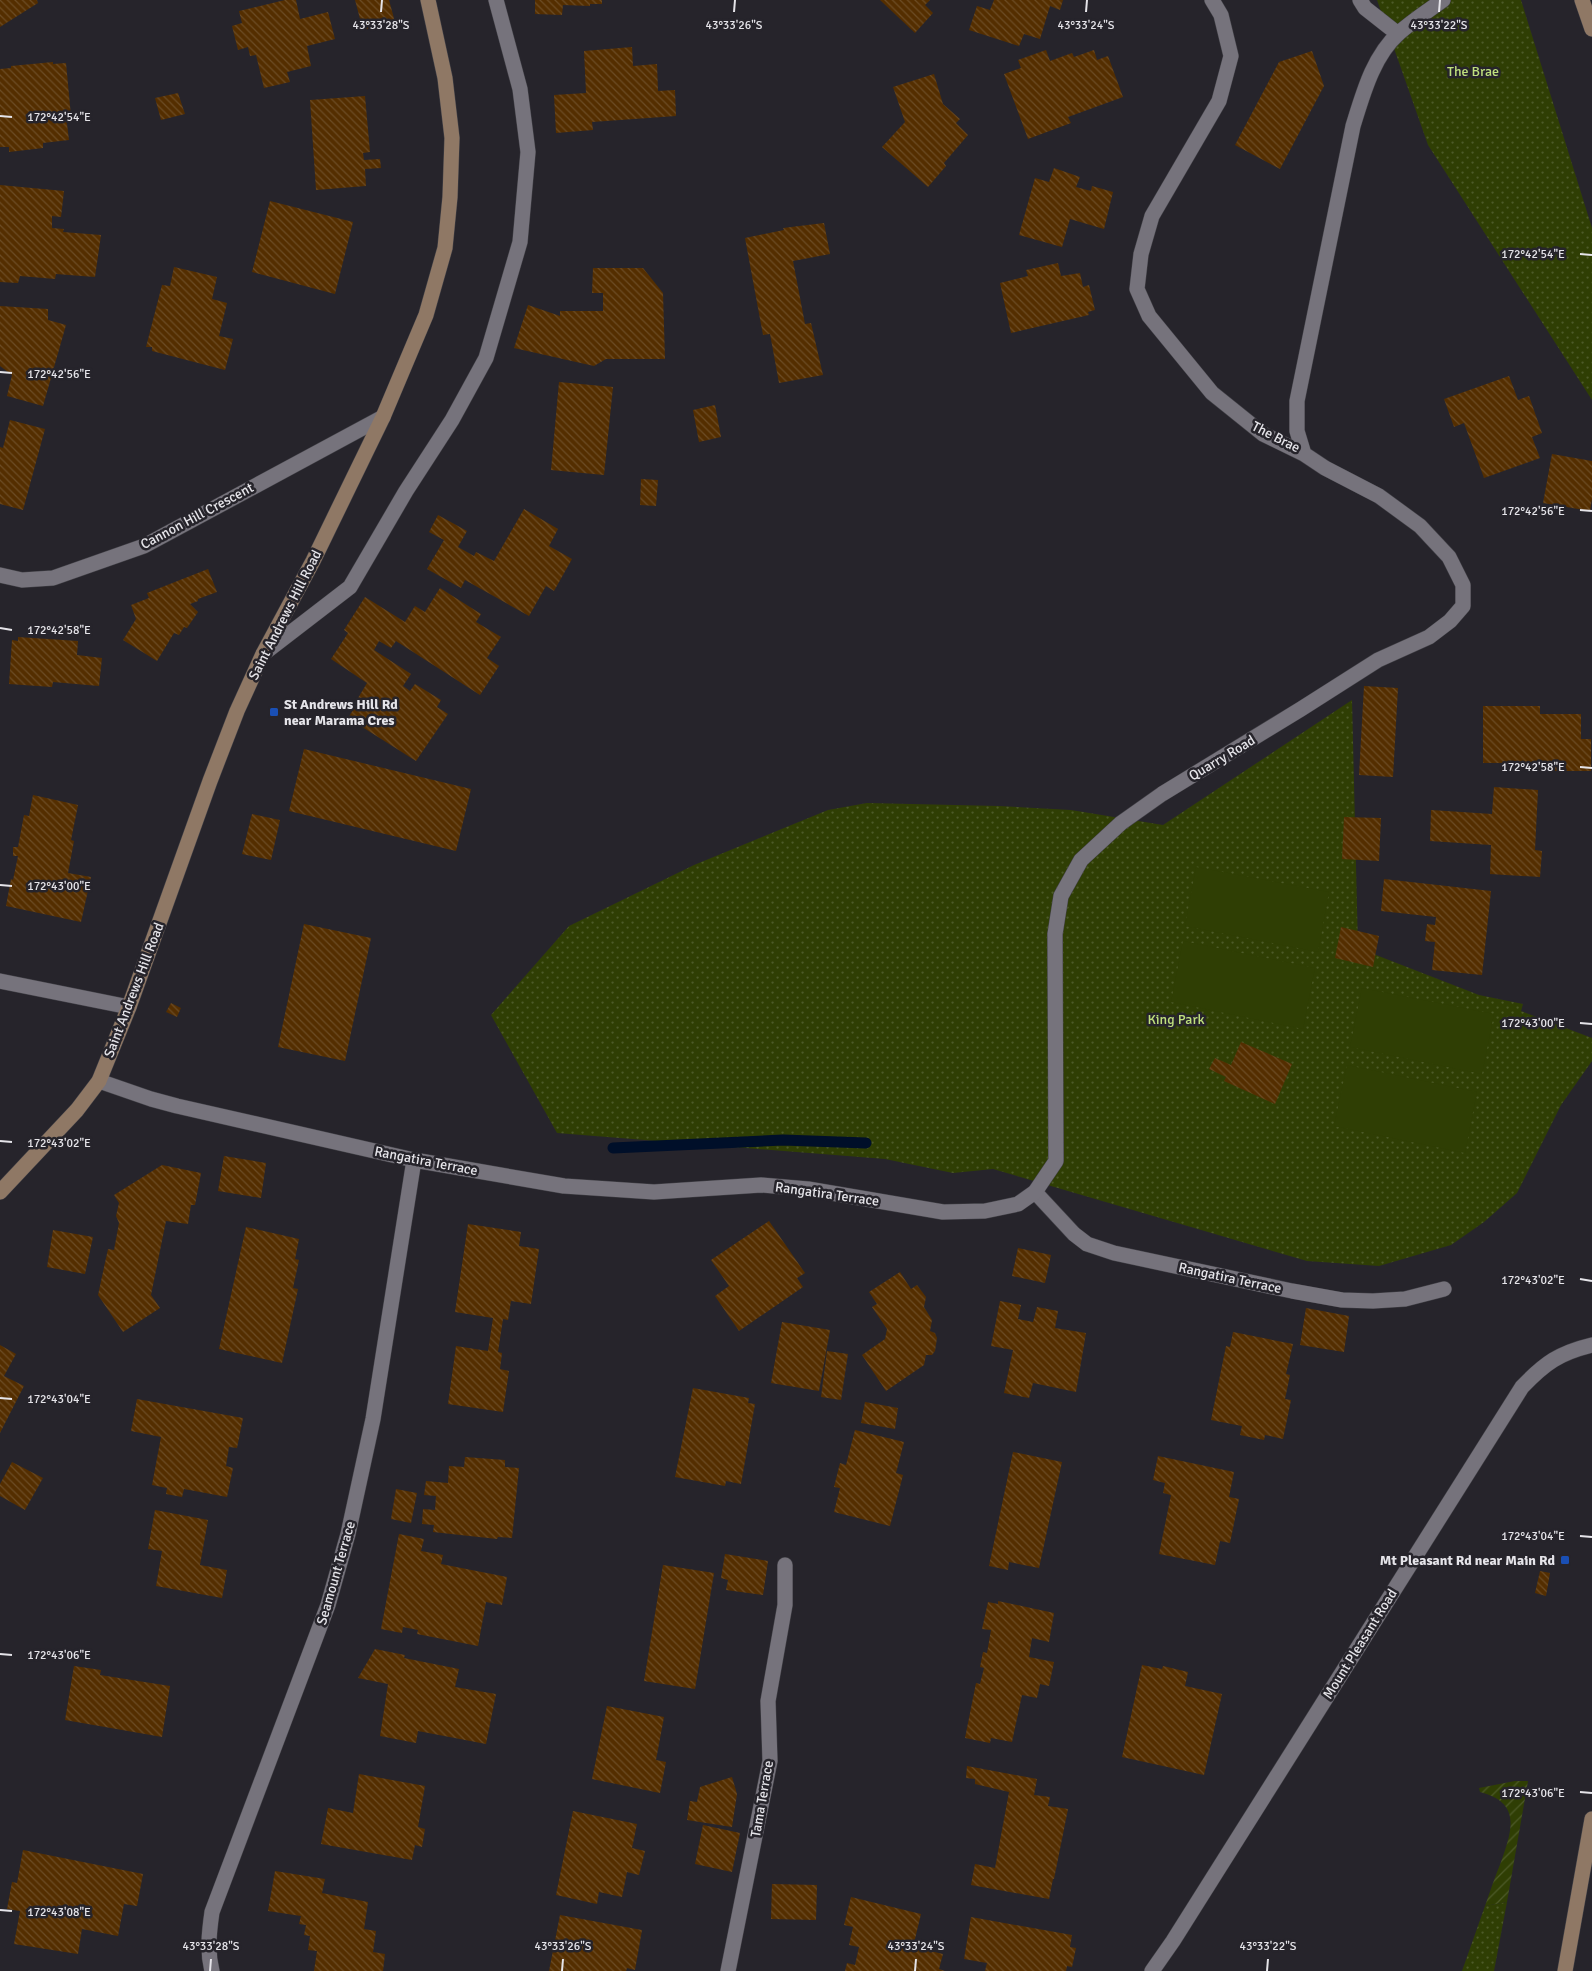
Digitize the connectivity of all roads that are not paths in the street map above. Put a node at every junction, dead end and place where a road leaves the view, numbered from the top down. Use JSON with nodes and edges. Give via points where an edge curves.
{"nodes":[{"id":1,"x":428,"y":0,"type":"edge"},
{"id":2,"x":496,"y":0,"type":"edge"},
{"id":3,"x":1212,"y":0,"type":"edge"},
{"id":4,"x":1360,"y":0,"type":"edge"},
{"id":5,"x":1442,"y":0,"type":"edge"},
{"id":6,"x":1582,"y":0,"type":"edge"},
{"id":7,"x":1592,"y":30,"type":"edge"},
{"id":8,"x":1398,"y":34,"type":"junction"},
{"id":9,"x":384,"y":417,"type":"junction"},
{"id":10,"x":1304,"y":454,"type":"junction"},
{"id":11,"x":0,"y":575,"type":"edge"},
{"id":12,"x":263,"y":654,"type":"junction"},
{"id":13,"x":0,"y":981,"type":"edge"},
{"id":14,"x":130,"y":1007,"type":"junction"},
{"id":15,"x":99,"y":1081,"type":"junction"},
{"id":16,"x":414,"y":1160,"type":"junction"},
{"id":17,"x":0,"y":1192,"type":"edge"},
{"id":18,"x":1035,"y":1192,"type":"junction"},
{"id":19,"x":1444,"y":1289,"type":"dead end"},
{"id":20,"x":1592,"y":1346,"type":"edge"},
{"id":21,"x":785,"y":1565,"type":"dead end"},
{"id":22,"x":1592,"y":1819,"type":"edge"},
{"id":23,"x":212,"y":1971,"type":"edge"},
{"id":24,"x":728,"y":1971,"type":"edge"},
{"id":25,"x":1152,"y":1971,"type":"edge"},
{"id":26,"x":1566,"y":1971,"type":"edge"}],
"edges":[{"from":1,"to":9,"type":"street","name":"Saint Andrews Hill Road","via":[[445,78],[452,138],[445,248],[426,314]]},
{"from":2,"to":12,"type":"street","via":[[520,89],[528,152],[520,242],[486,358],[350,587]]},
{"from":3,"to":10,"type":"street","name":"The Brae","via":[[1221,15],[1231,56],[1219,101],[1152,216],[1136,288],[1149,316],[1212,393],[1263,434]]},
{"from":4,"to":8,"type":"street","via":[[1365,8]]},
{"from":5,"to":8,"type":"street","name":"The Brae"},
{"from":6,"to":7,"type":"street"},
{"from":8,"to":10,"type":"street","name":"The Brae","via":[[1380,56],[1364,90],[1353,126],[1297,401],[1297,431]]},
{"from":9,"to":11,"type":"street","name":"Cannon Hill Crescent","via":[[144,546],[53,578],[22,580]]},
{"from":9,"to":12,"type":"street","name":"Saint Andrews Hill Road"},
{"from":10,"to":18,"type":"street","name":"Quarry Road","via":[[1379,496],[1420,526],[1449,557],[1463,585],[1463,606],[1450,622],[1429,637],[1378,660],[1162,794],[1081,860],[1061,896],[1055,934],[1056,1161]]},
{"from":12,"to":14,"type":"street","name":"Saint Andrews Hill Road","via":[[210,781]]},
{"from":13,"to":14,"type":"street"},
{"from":14,"to":15,"type":"street","name":"Saint Andrews Hill Road"},
{"from":15,"to":16,"type":"street","name":"Rangatira Terrace","via":[[177,1106]]},
{"from":15,"to":17,"type":"street","name":"Saint Andrews Hill Road","via":[[77,1110]]},
{"from":16,"to":18,"type":"street","name":"Rangatira Terrace","via":[[564,1186],[654,1192],[761,1185],[808,1189],[944,1212],[985,1211],[1018,1204]]},
{"from":16,"to":23,"type":"street","name":"Seamount Terrace","via":[[373,1419],[348,1534],[328,1605],[212,1912],[208,1935]]},
{"from":18,"to":19,"type":"street","name":"Rangatira Terrace","via":[[1074,1234],[1087,1244],[1114,1253],[1342,1300],[1405,1299]]},
{"from":20,"to":25,"type":"street","name":"Mount Pleasant Road","via":[[1560,1356],[1542,1367],[1522,1387]]},
{"from":21,"to":24,"type":"street","name":"Tama Terrace","via":[[785,1605],[768,1701],[770,1761]]},
{"from":22,"to":26,"type":"street"}]}
